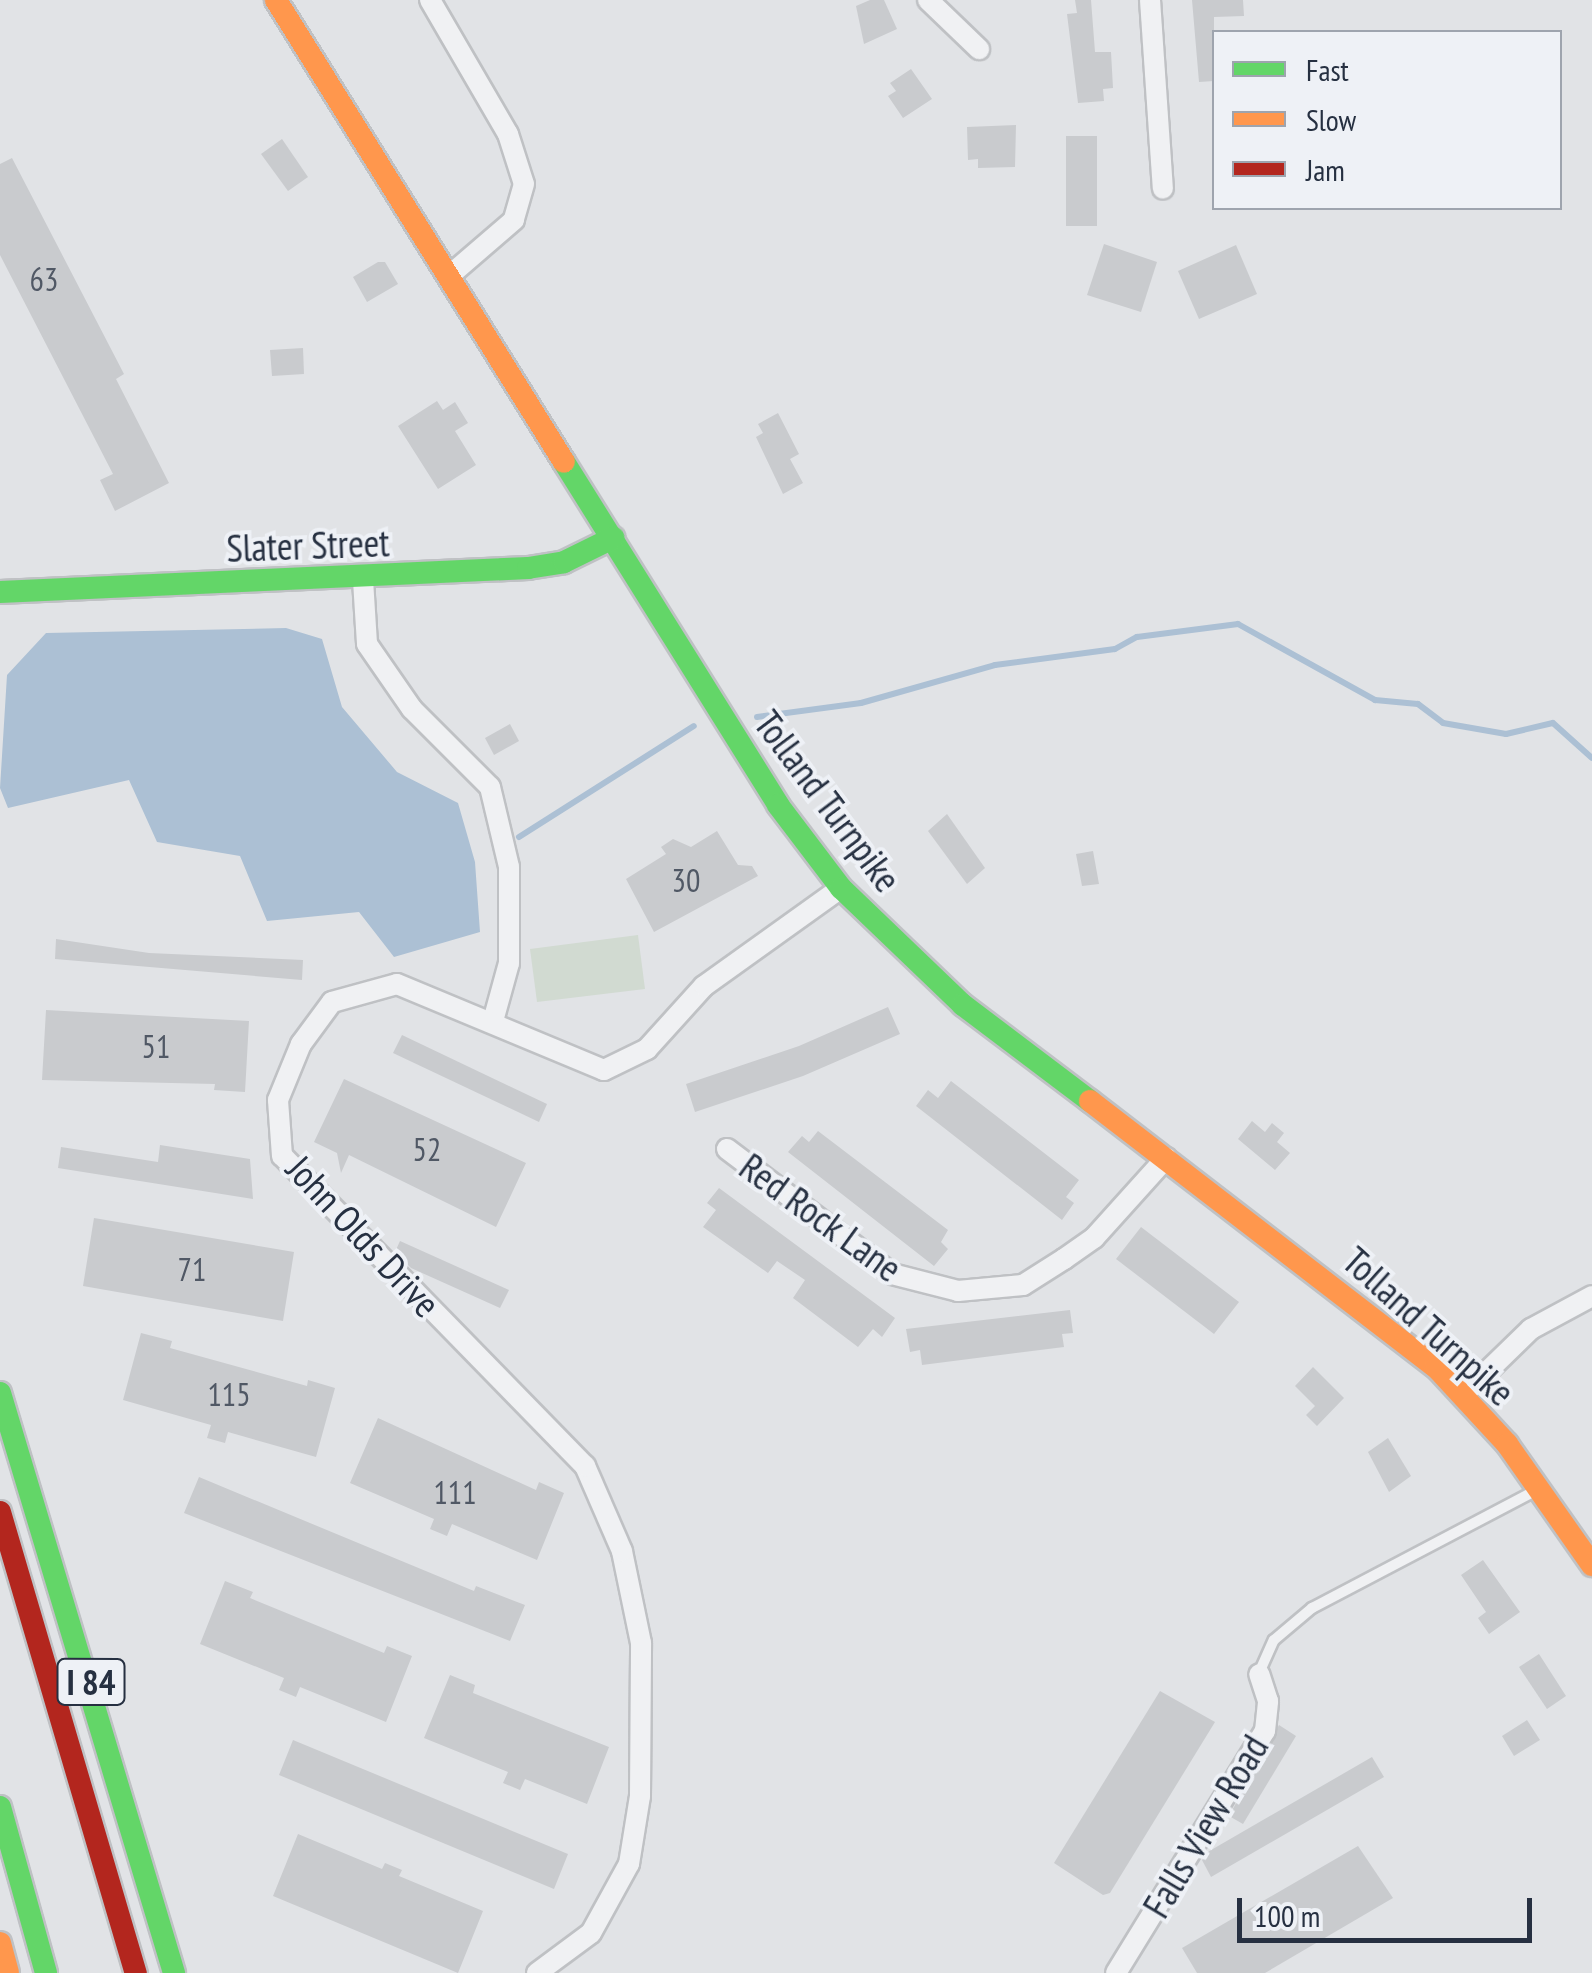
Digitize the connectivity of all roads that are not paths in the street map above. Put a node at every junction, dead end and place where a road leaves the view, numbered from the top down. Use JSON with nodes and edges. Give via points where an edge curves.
{"nodes":[{"id":1,"x":276,"y":0,"type":"edge"},
{"id":2,"x":430,"y":0,"type":"edge"},
{"id":3,"x":928,"y":0,"type":"edge"},
{"id":4,"x":1150,"y":0,"type":"edge"},
{"id":5,"x":979,"y":48,"type":"dead end"},
{"id":6,"x":1163,"y":189,"type":"dead end"},
{"id":7,"x":449,"y":276,"type":"junction"},
{"id":8,"x":613,"y":538,"type":"junction"},
{"id":9,"x":363,"y":580,"type":"junction"},
{"id":10,"x":0,"y":592,"type":"edge"},
{"id":11,"x":841,"y":888,"type":"junction"},
{"id":12,"x":492,"y":1021,"type":"junction"},
{"id":13,"x":727,"y":1149,"type":"dead end"},
{"id":14,"x":1166,"y":1158,"type":"junction"},
{"id":15,"x":1592,"y":1296,"type":"edge"},
{"id":16,"x":0,"y":1392,"type":"edge"},
{"id":17,"x":1462,"y":1396,"type":"junction"},
{"id":18,"x":1540,"y":1488,"type":"junction"},
{"id":19,"x":0,"y":1512,"type":"edge"},
{"id":20,"x":1592,"y":1565,"type":"edge"},
{"id":21,"x":1258,"y":1674,"type":"joint"},
{"id":22,"x":0,"y":1807,"type":"edge"},
{"id":23,"x":0,"y":1943,"type":"edge"},
{"id":24,"x":8,"y":1973,"type":"edge"},
{"id":25,"x":46,"y":1973,"type":"edge"},
{"id":26,"x":136,"y":1973,"type":"edge"},
{"id":27,"x":174,"y":1973,"type":"edge"},
{"id":28,"x":537,"y":1973,"type":"edge"},
{"id":29,"x":1116,"y":1973,"type":"edge"}],
"edges":[{"from":1,"to":7,"type":"main road","name":"Tolland Turnpike"},
{"from":2,"to":7,"type":"street","via":[[508,134],[524,184],[508,227]]},
{"from":3,"to":5,"type":"street"},
{"from":4,"to":6,"type":"street"},
{"from":7,"to":8,"type":"main road","name":"Tolland Turnpike"},
{"from":8,"to":9,"type":"main road","name":"Slater Street","via":[[546,565]]},
{"from":8,"to":11,"type":"main road","name":"Tolland Turnpike","via":[[778,805]]},
{"from":9,"to":10,"type":"main road","name":"Slater Street"},
{"from":9,"to":12,"type":"street","via":[[368,644],[412,709],[490,788],[509,866],[510,962]]},
{"from":11,"to":12,"type":"street","name":"John Olds Drive","via":[[704,986],[647,1049],[604,1070]]},
{"from":11,"to":14,"type":"main road","name":"Tolland Turnpike","via":[[963,1005]]},
{"from":12,"to":28,"type":"street","name":"John Olds Drive","via":[[398,984],[332,1002],[302,1044],[278,1100],[282,1156],[586,1466],[622,1551],[641,1643],[640,1796],[630,1864],[592,1934]]},
{"from":13,"to":14,"type":"street","name":"Red Rock Lane","via":[[892,1274],[958,1291],[1023,1285],[1064,1259],[1094,1238]]},
{"from":14,"to":17,"type":"main road","name":"Tolland Turnpike","via":[[1341,1288]]},
{"from":15,"to":17,"type":"street","via":[[1530,1329]]},
{"from":16,"to":27,"type":"main road","number":"I 84"},
{"from":17,"to":18,"type":"main road","name":"Tolland Turnpike"},
{"from":18,"to":20,"type":"main road","name":"Tolland Turnpike"},
{"from":18,"to":21,"type":"lane","via":[[1312,1608],[1272,1644]]},
{"from":19,"to":26,"type":"main road"},
{"from":21,"to":29,"type":"street","name":"Falls View Road","via":[[1268,1701],[1264,1734]]},
{"from":22,"to":25,"type":"main road"},
{"from":23,"to":24,"type":"main road"}]}
